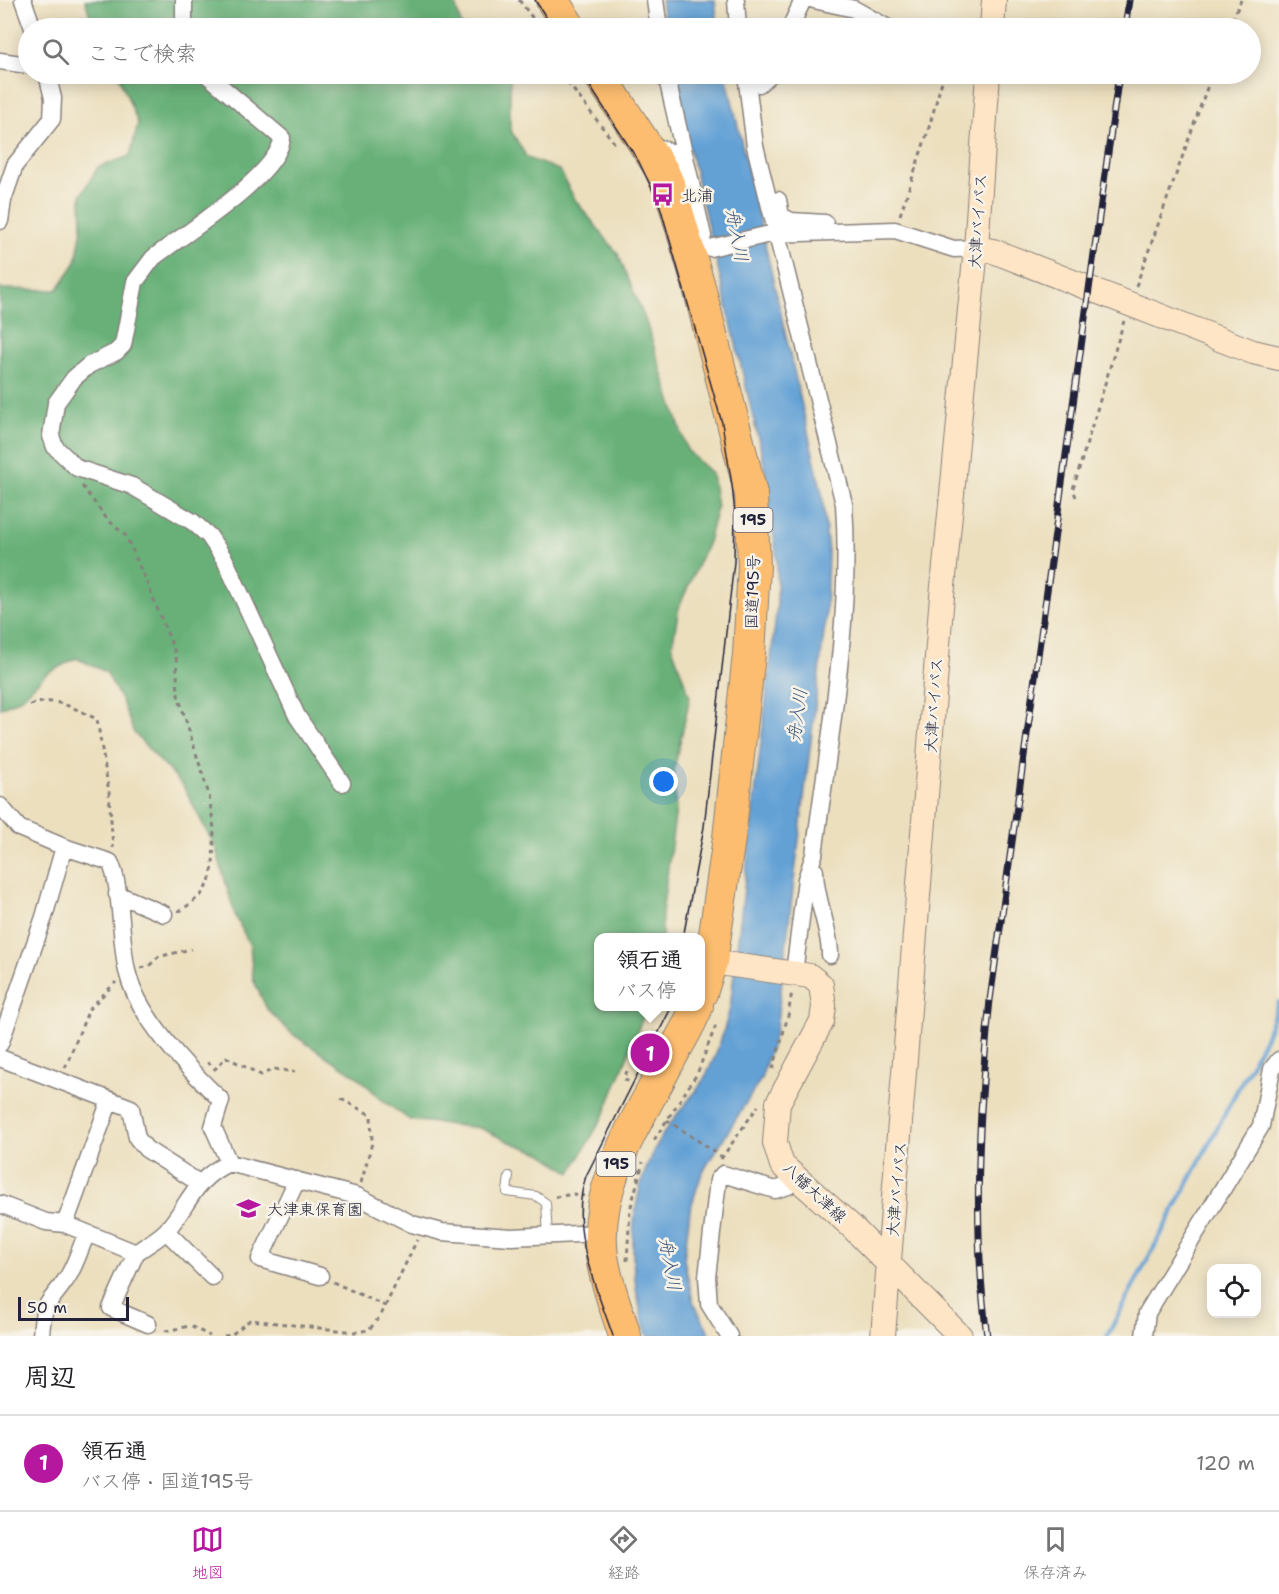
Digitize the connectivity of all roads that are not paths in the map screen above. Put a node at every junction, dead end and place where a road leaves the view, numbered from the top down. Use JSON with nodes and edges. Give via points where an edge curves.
{"nodes":[{"id":1,"x":23,"y":0,"type":"edge"},
{"id":2,"x":184,"y":0,"type":"edge"},
{"id":3,"x":552,"y":0,"type":"edge"},
{"id":4,"x":655,"y":0,"type":"edge"},
{"id":5,"x":736,"y":0,"type":"edge"},
{"id":6,"x":803,"y":0,"type":"edge"},
{"id":7,"x":814,"y":0,"type":"edge"},
{"id":8,"x":994,"y":0,"type":"edge"},
{"id":9,"x":29,"y":18,"type":"edge"},
{"id":10,"x":184,"y":18,"type":"edge"},
{"id":11,"x":564,"y":18,"type":"edge"},
{"id":12,"x":657,"y":18,"type":"edge"},
{"id":13,"x":737,"y":18,"type":"edge"},
{"id":14,"x":795,"y":18,"type":"edge"},
{"id":15,"x":870,"y":18,"type":"edge"},
{"id":16,"x":993,"y":18,"type":"edge"},
{"id":17,"x":0,"y":61,"type":"edge"},
{"id":18,"x":18,"y":64,"type":"edge"},
{"id":19,"x":49,"y":84,"type":"edge"},
{"id":20,"x":218,"y":84,"type":"edge"},
{"id":21,"x":604,"y":84,"type":"edge"},
{"id":22,"x":668,"y":84,"type":"edge"},
{"id":23,"x":758,"y":84,"type":"edge"},
{"id":24,"x":759,"y":84,"type":"edge"},
{"id":25,"x":987,"y":84,"type":"edge"},
{"id":26,"x":636,"y":152,"type":"junction"},
{"id":27,"x":0,"y":221,"type":"edge"},
{"id":28,"x":892,"y":230,"type":"junction"},
{"id":29,"x":774,"y":235,"type":"junction"},
{"id":30,"x":708,"y":248,"type":"junction"},
{"id":31,"x":976,"y":248,"type":"junction"},
{"id":32,"x":1279,"y":358,"type":"edge"},
{"id":33,"x":342,"y":783,"type":"dead end"},
{"id":34,"x":0,"y":806,"type":"edge"},
{"id":35,"x":64,"y":847,"type":"junction"},
{"id":36,"x":814,"y":855,"type":"junction"},
{"id":37,"x":117,"y":894,"type":"junction"},
{"id":38,"x":164,"y":914,"type":"road end"},
{"id":39,"x":830,"y":955,"type":"dead end"},
{"id":40,"x":723,"y":964,"type":"junction"},
{"id":41,"x":792,"y":973,"type":"junction"},
{"id":42,"x":705,"y":988,"type":"edge"},
{"id":43,"x":706,"y":1015,"type":"edge"},
{"id":44,"x":0,"y":1044,"type":"edge"},
{"id":45,"x":0,"y":1058,"type":"edge"},
{"id":46,"x":1279,"y":1060,"type":"edge"},
{"id":47,"x":110,"y":1100,"type":"junction"},
{"id":48,"x":229,"y":1163,"type":"junction"},
{"id":49,"x":509,"y":1176,"type":"dead end"},
{"id":50,"x":796,"y":1178,"type":"junction"},
{"id":51,"x":297,"y":1180,"type":"junction"},
{"id":52,"x":199,"y":1183,"type":"junction"},
{"id":53,"x":0,"y":1204,"type":"edge"},
{"id":54,"x":65,"y":1224,"type":"junction"},
{"id":55,"x":165,"y":1232,"type":"junction"},
{"id":56,"x":87,"y":1233,"type":"junction"},
{"id":57,"x":601,"y":1233,"type":"junction"},
{"id":58,"x":548,"y":1236,"type":"junction"},
{"id":59,"x":136,"y":1253,"type":"junction"},
{"id":60,"x":890,"y":1266,"type":"junction"},
{"id":61,"x":320,"y":1276,"type":"road end"},
{"id":62,"x":212,"y":1277,"type":"dead end"},
{"id":63,"x":148,"y":1324,"type":"dead end"},
{"id":64,"x":936,"y":1324,"type":"edge"},
{"id":65,"x":41,"y":1336,"type":"edge"},
{"id":66,"x":625,"y":1336,"type":"edge"},
{"id":67,"x":729,"y":1336,"type":"edge"},
{"id":68,"x":883,"y":1336,"type":"edge"},
{"id":69,"x":960,"y":1336,"type":"edge"},
{"id":70,"x":1144,"y":1336,"type":"edge"}],
"edges":[{"from":1,"to":9,"type":"street"},
{"from":2,"to":10,"type":"street"},
{"from":3,"to":11,"type":"highway"},
{"from":4,"to":12,"type":"street"},
{"from":5,"to":13,"type":"street"},
{"from":6,"to":14,"type":"street"},
{"from":7,"to":15,"type":"street","via":[[854,9]]},
{"from":8,"to":16,"type":"main road"},
{"from":17,"to":18,"type":"street"},
{"from":19,"to":27,"type":"street","via":[[52,119],[15,165]]},
{"from":20,"to":33,"type":"street","via":[[282,138],[279,153],[258,178],[153,258],[139,274],[130,300],[123,345],[74,378],[56,403],[51,436],[55,447],[76,468],[132,486],[193,522],[209,536],[225,560],[297,716]]},
{"from":21,"to":26,"type":"highway","name":"国道195号","number":"195"},
{"from":22,"to":30,"type":"street"},
{"from":23,"to":29,"type":"street","via":[[755,146]]},
{"from":24,"to":28,"type":"street","via":[[766,148],[781,216],[791,221]]},
{"from":25,"to":31,"type":"main road","name":"大津バイパス"},
{"from":26,"to":30,"type":"street","via":[[660,148],[672,153],[701,244]]},
{"from":26,"to":40,"type":"highway","name":"国道195号","number":"195","via":[[663,172],[679,214],[751,494],[754,566],[729,838]]},
{"from":28,"to":29,"type":"street"},
{"from":28,"to":31,"type":"street","via":[[954,249]]},
{"from":29,"to":30,"type":"street"},
{"from":29,"to":36,"type":"street","via":[[844,504],[844,608]]},
{"from":31,"to":32,"type":"main road","via":[[993,251],[1253,352]]},
{"from":31,"to":60,"type":"main road","name":"大津バイパス","via":[[941,607]]},
{"from":34,"to":35,"type":"street","via":[[18,828]]},
{"from":35,"to":37,"type":"street","via":[[110,862]]},
{"from":35,"to":44,"type":"street"},
{"from":36,"to":39,"type":"street","via":[[815,886]]},
{"from":36,"to":41,"type":"street","via":[[806,879]]},
{"from":37,"to":38,"type":"street"},
{"from":37,"to":48,"type":"street","via":[[127,971],[149,1018],[195,1076],[221,1100],[213,1128]]},
{"from":40,"to":41,"type":"main road","name":"八幡大津線"},
{"from":40,"to":42,"type":"highway","name":"国道195号","number":"195"},
{"from":41,"to":50,"type":"main road","name":"八幡大津線","via":[[810,976],[821,985],[824,1006],[822,1021],[778,1103],[774,1124],[782,1165]]},
{"from":43,"to":57,"type":"highway","number":"195","via":[[610,1176]]},
{"from":45,"to":47,"type":"street"},
{"from":46,"to":70,"type":"street","via":[[1272,1069],[1261,1126],[1147,1313]]},
{"from":47,"to":52,"type":"street","via":[[131,1108],[137,1138],[146,1149]]},
{"from":47,"to":54,"type":"street"},
{"from":48,"to":51,"type":"street"},
{"from":48,"to":52,"type":"street"},
{"from":49,"to":58,"type":"lane","via":[[507,1192],[536,1196],[546,1203]]},
{"from":50,"to":60,"type":"main road","name":"八幡大津線"},
{"from":50,"to":67,"type":"street","via":[[775,1190],[723,1174],[718,1180],[707,1277],[709,1304]]},
{"from":51,"to":58,"type":"street","via":[[357,1196],[442,1232]]},
{"from":51,"to":61,"type":"street","via":[[260,1259]]},
{"from":52,"to":55,"type":"street"},
{"from":53,"to":54,"type":"street","via":[[46,1222]]},
{"from":54,"to":56,"type":"street"},
{"from":55,"to":59,"type":"street"},
{"from":55,"to":62,"type":"street"},
{"from":56,"to":59,"type":"street"},
{"from":56,"to":65,"type":"street","via":[[66,1281],[50,1297],[42,1314]]},
{"from":57,"to":58,"type":"street"},
{"from":57,"to":66,"type":"highway","number":"195","via":[[606,1278]]},
{"from":59,"to":63,"type":"street","via":[[111,1308]]},
{"from":60,"to":64,"type":"main road","name":"八幡大津線"},
{"from":60,"to":68,"type":"main road","name":"大津バイパス"},
{"from":64,"to":69,"type":"main road","name":"八幡大津線"}]}
